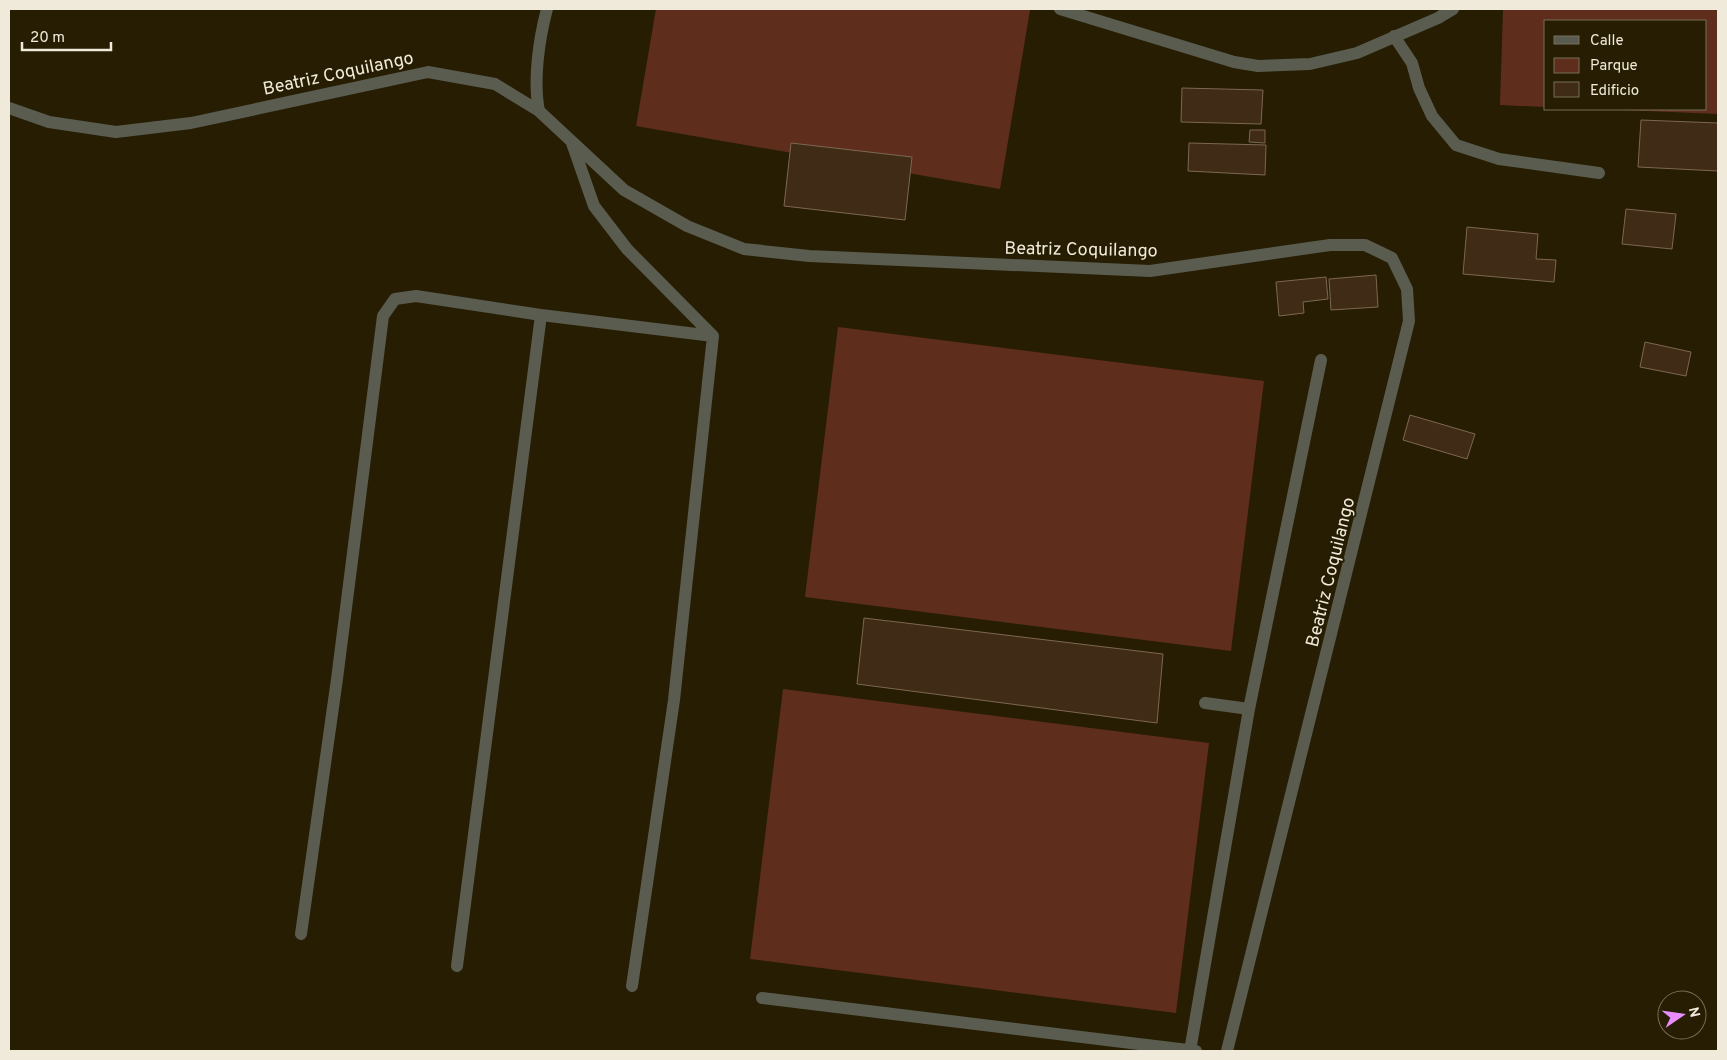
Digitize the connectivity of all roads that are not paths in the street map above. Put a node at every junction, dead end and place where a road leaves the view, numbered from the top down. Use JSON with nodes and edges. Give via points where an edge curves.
{"nodes":[{"id":1,"x":548,"y":9,"type":"edge"},
{"id":2,"x":1060,"y":9,"type":"edge"},
{"id":3,"x":1453,"y":9,"type":"edge"},
{"id":4,"x":1394,"y":36,"type":"junction"},
{"id":5,"x":9,"y":108,"type":"edge"},
{"id":6,"x":539,"y":111,"type":"junction"},
{"id":7,"x":572,"y":143,"type":"junction"},
{"id":8,"x":1599,"y":174,"type":"dead end"},
{"id":9,"x":541,"y":315,"type":"junction"},
{"id":10,"x":713,"y":336,"type":"junction"},
{"id":11,"x":1322,"y":360,"type":"dead end"},
{"id":12,"x":1205,"y":703,"type":"dead end"},
{"id":13,"x":1249,"y":709,"type":"junction"},
{"id":14,"x":300,"y":934,"type":"dead end"},
{"id":15,"x":457,"y":966,"type":"dead end"},
{"id":16,"x":632,"y":986,"type":"dead end"},
{"id":17,"x":762,"y":998,"type":"dead end"},
{"id":18,"x":1190,"y":1051,"type":"edge"},
{"id":19,"x":1196,"y":1051,"type":"edge"},
{"id":20,"x":1227,"y":1051,"type":"edge"}],
"edges":[{"from":1,"to":6,"type":"street","via":[[536,77]]},
{"from":2,"to":4,"type":"street","via":[[1234,62],[1258,66],[1310,64],[1357,53]]},
{"from":3,"to":4,"type":"street"},
{"from":4,"to":8,"type":"street","via":[[1412,63],[1432,116],[1456,145],[1499,159]]},
{"from":5,"to":6,"type":"street","name":"Beatriz Coquilango","via":[[49,122],[116,132],[191,123],[428,72],[496,84]]},
{"from":6,"to":7,"type":"street","name":"Beatriz Coquilango"},
{"from":7,"to":10,"type":"street","via":[[594,206],[627,249]]},
{"from":7,"to":20,"type":"street","name":"Beatriz Coquilango","via":[[624,190],[687,226],[744,249],[809,256],[1150,270],[1330,245],[1365,245],[1392,258],[1408,289],[1409,321]]},
{"from":9,"to":10,"type":"street"},
{"from":9,"to":14,"type":"street","via":[[416,296],[395,300],[383,316],[337,678]]},
{"from":9,"to":15,"type":"street"},
{"from":10,"to":16,"type":"street","via":[[674,700]]},
{"from":11,"to":13,"type":"street"},
{"from":12,"to":13,"type":"street"},
{"from":13,"to":18,"type":"street"},
{"from":17,"to":18,"type":"street"},
{"from":18,"to":19,"type":"street"}]}
